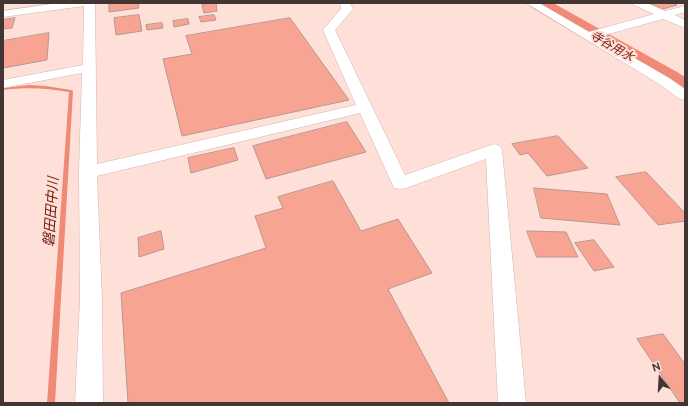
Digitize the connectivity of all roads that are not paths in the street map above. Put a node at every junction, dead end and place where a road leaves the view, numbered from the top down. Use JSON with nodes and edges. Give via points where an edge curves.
{"nodes":[{"id":1,"x":82,"y":3,"type":"edge"},
{"id":2,"x":90,"y":3,"type":"edge"},
{"id":3,"x":345,"y":3,"type":"edge"},
{"id":4,"x":531,"y":3,"type":"edge"},
{"id":5,"x":547,"y":3,"type":"edge"},
{"id":6,"x":638,"y":3,"type":"edge"},
{"id":7,"x":685,"y":9,"type":"edge"},
{"id":8,"x":3,"y":14,"type":"edge"},
{"id":9,"x":665,"y":15,"type":"junction"},
{"id":10,"x":685,"y":24,"type":"edge"},
{"id":11,"x":594,"y":35,"type":"junction"},
{"id":12,"x":89,"y":68,"type":"junction"},
{"id":13,"x":685,"y":82,"type":"edge"},
{"id":14,"x":3,"y":84,"type":"edge"},
{"id":15,"x":685,"y":96,"type":"edge"},
{"id":16,"x":365,"y":107,"type":"junction"},
{"id":17,"x":88,"y":172,"type":"junction"},
{"id":18,"x":89,"y":403,"type":"edge"},
{"id":19,"x":512,"y":403,"type":"edge"}],
"edges":[{"from":1,"to":8,"type":"street"},
{"from":2,"to":12,"type":"street"},
{"from":3,"to":16,"type":"street","via":[[347,9],[329,30]]},
{"from":4,"to":11,"type":"street"},
{"from":5,"to":11,"type":"street"},
{"from":6,"to":9,"type":"street"},
{"from":7,"to":9,"type":"street"},
{"from":9,"to":10,"type":"street"},
{"from":9,"to":11,"type":"street"},
{"from":11,"to":13,"type":"street"},
{"from":11,"to":15,"type":"street"},
{"from":12,"to":14,"type":"street"},
{"from":12,"to":17,"type":"street"},
{"from":16,"to":17,"type":"street"},
{"from":16,"to":19,"type":"street","via":[[400,183],[494,150]]},
{"from":17,"to":18,"type":"street","via":[[91,299]]}]}
